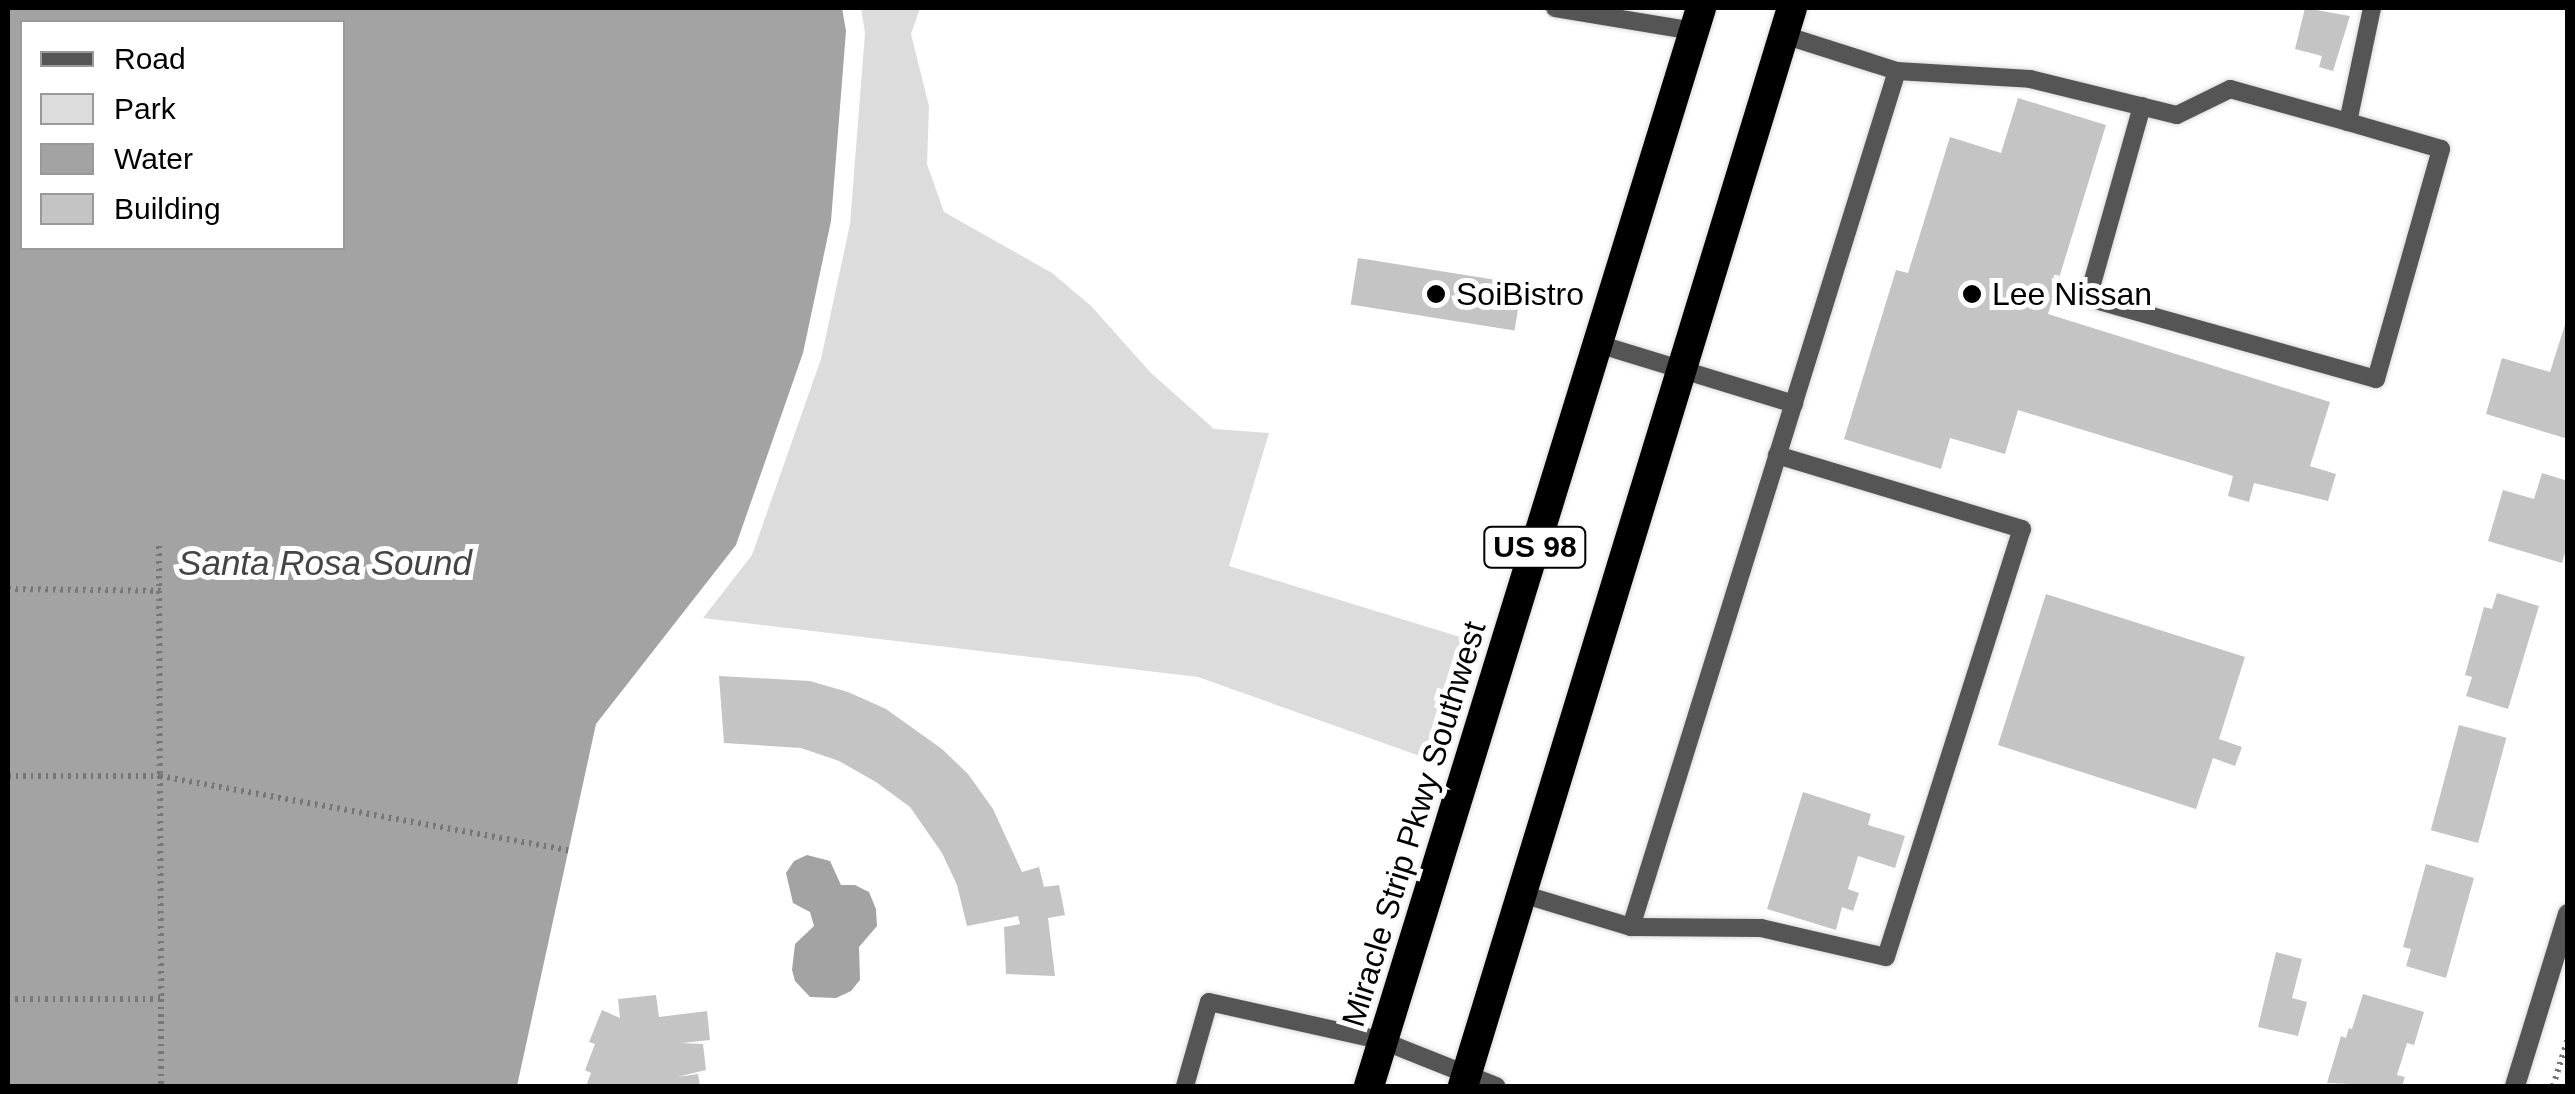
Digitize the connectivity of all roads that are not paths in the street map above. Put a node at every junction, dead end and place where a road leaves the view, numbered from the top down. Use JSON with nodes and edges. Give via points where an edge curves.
{"nodes":[{"id":1,"x":1555,"y":8,"type":"edge"},
{"id":2,"x":2372,"y":8,"type":"edge"},
{"id":3,"x":1697,"y":20,"type":"edge"},
{"id":4,"x":1788,"y":21,"type":"edge"},
{"id":5,"x":1897,"y":71,"type":"junction"},
{"id":6,"x":2142,"y":106,"type":"junction"},
{"id":7,"x":2348,"y":122,"type":"junction"},
{"id":8,"x":1598,"y":344,"type":"junction"},
{"id":9,"x":1682,"y":370,"type":"junction"},
{"id":10,"x":1794,"y":404,"type":"junction"},
{"id":11,"x":1778,"y":455,"type":"junction"},
{"id":12,"x":1522,"y":894,"type":"junction"},
{"id":13,"x":2568,"y":914,"type":"edge"},
{"id":14,"x":1631,"y":928,"type":"junction"},
{"id":15,"x":1384,"y":1041,"type":"junction"},
{"id":16,"x":1466,"y":1080,"type":"edge"},
{"id":17,"x":1185,"y":1086,"type":"edge"},
{"id":18,"x":1369,"y":1086,"type":"edge"},
{"id":19,"x":1496,"y":1086,"type":"edge"},
{"id":20,"x":2515,"y":1086,"type":"edge"}],
"edges":[{"from":1,"to":3,"type":"lane"},
{"from":2,"to":7,"type":"lane"},
{"from":3,"to":8,"type":"highway","name":"Miracle Strip Pkwy Southwest","number":"US 98"},
{"from":4,"to":5,"type":"lane"},
{"from":4,"to":9,"type":"highway","number":"US 98"},
{"from":5,"to":6,"type":"lane","via":[[2030,79]]},
{"from":5,"to":10,"type":"lane"},
{"from":6,"to":7,"type":"lane","via":[[2177,114],[2230,89]]},
{"from":6,"to":7,"type":"lane","via":[[2088,298],[2376,379],[2441,149]]},
{"from":8,"to":9,"type":"lane"},
{"from":8,"to":15,"type":"highway","name":"Miracle Strip Pkwy Southwest","number":"US 98"},
{"from":9,"to":10,"type":"lane"},
{"from":9,"to":12,"type":"highway","number":"US 98"},
{"from":10,"to":11,"type":"lane"},
{"from":11,"to":14,"type":"lane"},
{"from":11,"to":14,"type":"lane","via":[[2022,529],[1886,956],[1761,928]]},
{"from":12,"to":14,"type":"lane"},
{"from":12,"to":16,"type":"highway","number":"US 98"},
{"from":13,"to":20,"type":"street"},
{"from":15,"to":16,"type":"lane"},
{"from":15,"to":17,"type":"lane","via":[[1209,1002]]},
{"from":15,"to":18,"type":"highway","name":"Miracle Strip Pkwy Southwest","number":"US 98"},
{"from":16,"to":19,"type":"lane"}]}
